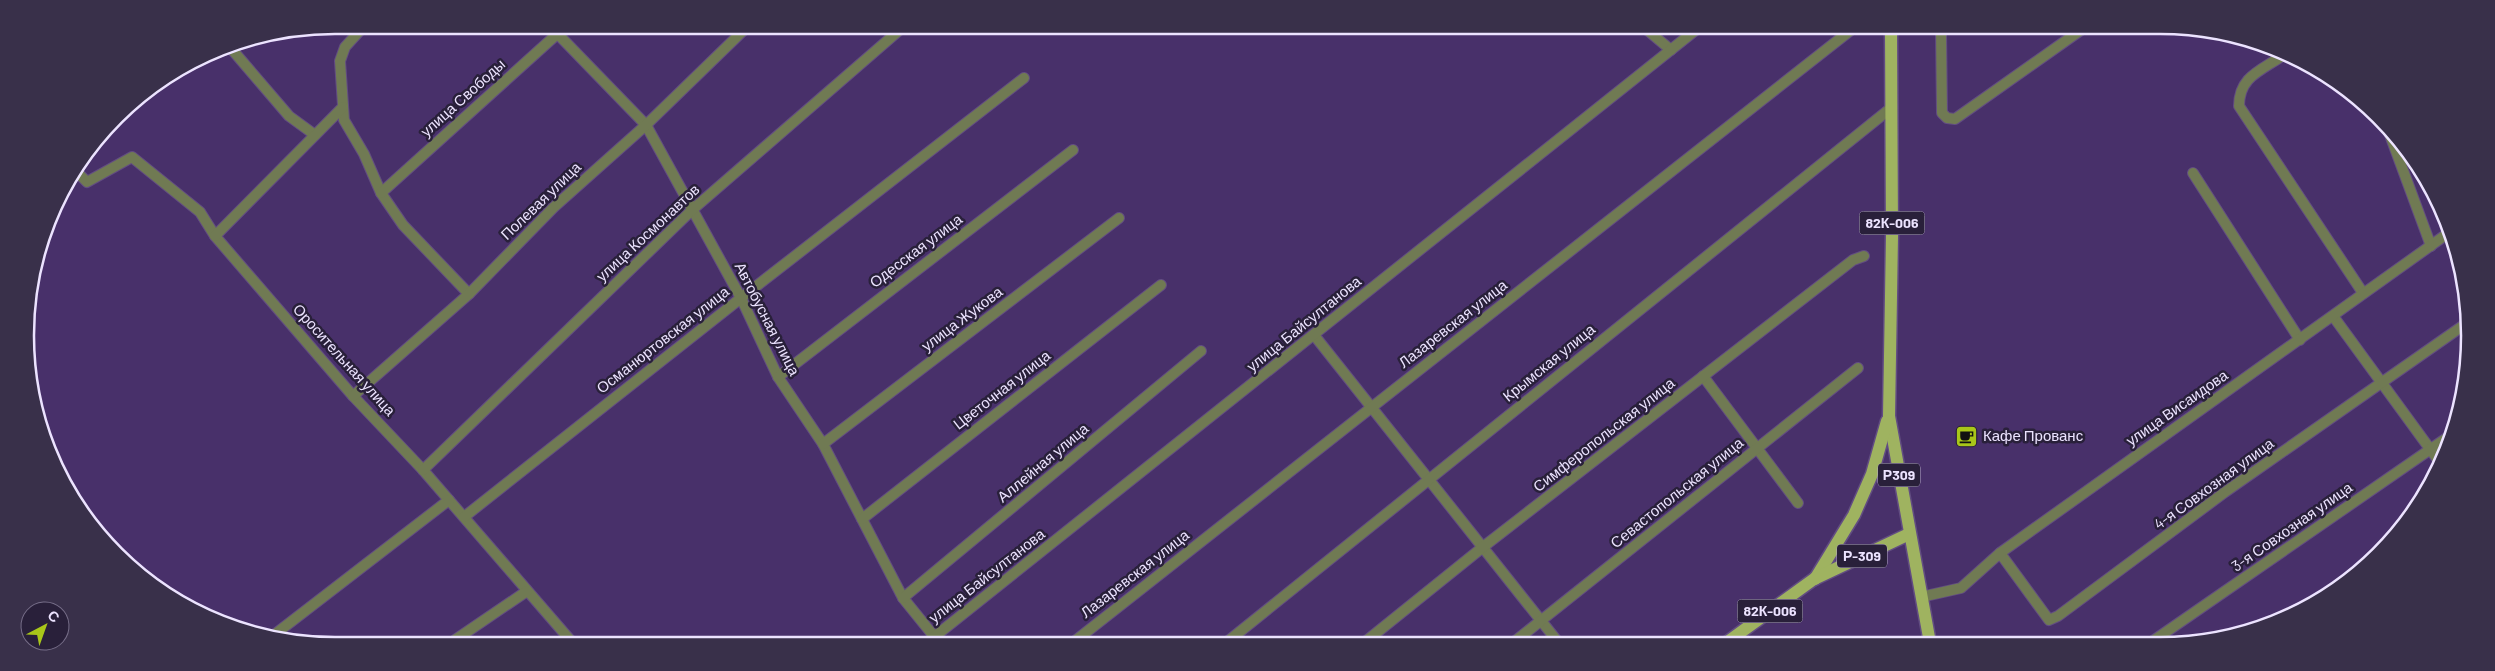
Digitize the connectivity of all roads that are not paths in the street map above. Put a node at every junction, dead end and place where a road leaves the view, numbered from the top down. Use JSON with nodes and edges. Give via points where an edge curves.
{"nodes":[{"id":1,"x":357,"y":34,"type":"edge"},
{"id":2,"x":557,"y":34,"type":"joint"},
{"id":3,"x":740,"y":34,"type":"edge"},
{"id":4,"x":895,"y":34,"type":"edge"},
{"id":5,"x":1652,"y":34,"type":"edge"},
{"id":6,"x":1691,"y":34,"type":"edge"},
{"id":7,"x":1846,"y":34,"type":"edge"},
{"id":8,"x":1891,"y":34,"type":"edge"},
{"id":9,"x":1941,"y":34,"type":"edge"},
{"id":10,"x":2075,"y":34,"type":"edge"},
{"id":11,"x":1671,"y":50,"type":"junction"},
{"id":12,"x":234,"y":52,"type":"edge"},
{"id":13,"x":2278,"y":59,"type":"edge"},
{"id":14,"x":1024,"y":78,"type":"dead end"},
{"id":15,"x":344,"y":107,"type":"junction"},
{"id":16,"x":1891,"y":108,"type":"junction"},
{"id":17,"x":646,"y":125,"type":"junction"},
{"id":18,"x":315,"y":136,"type":"junction"},
{"id":19,"x":1073,"y":150,"type":"dead end"},
{"id":20,"x":2403,"y":158,"type":"edge"},
{"id":21,"x":2193,"y":173,"type":"dead end"},
{"id":22,"x":80,"y":175,"type":"edge"},
{"id":23,"x":381,"y":193,"type":"junction"},
{"id":24,"x":692,"y":210,"type":"junction"},
{"id":25,"x":1118,"y":218,"type":"dead end"},
{"id":26,"x":215,"y":236,"type":"junction"},
{"id":27,"x":2444,"y":236,"type":"edge"},
{"id":28,"x":2431,"y":246,"type":"junction"},
{"id":29,"x":1864,"y":256,"type":"dead end"},
{"id":30,"x":1161,"y":285,"type":"dead end"},
{"id":31,"x":2363,"y":293,"type":"junction"},
{"id":32,"x":469,"y":294,"type":"junction"},
{"id":33,"x":741,"y":298,"type":"junction"},
{"id":34,"x":2333,"y":316,"type":"junction"},
{"id":35,"x":2461,"y":327,"type":"edge"},
{"id":36,"x":1314,"y":336,"type":"junction"},
{"id":37,"x":2300,"y":340,"type":"junction"},
{"id":38,"x":1201,"y":351,"type":"dead end"},
{"id":39,"x":1858,"y":368,"type":"dead end"},
{"id":40,"x":1704,"y":376,"type":"junction"},
{"id":41,"x":778,"y":377,"type":"junction"},
{"id":42,"x":2383,"y":384,"type":"junction"},
{"id":43,"x":354,"y":396,"type":"junction"},
{"id":44,"x":1371,"y":407,"type":"junction"},
{"id":45,"x":1888,"y":416,"type":"junction"},
{"id":46,"x":2441,"y":442,"type":"edge"},
{"id":47,"x":823,"y":444,"type":"junction"},
{"id":48,"x":1758,"y":448,"type":"junction"},
{"id":49,"x":2430,"y":450,"type":"junction"},
{"id":50,"x":2435,"y":457,"type":"edge"},
{"id":51,"x":423,"y":470,"type":"junction"},
{"id":52,"x":1428,"y":480,"type":"junction"},
{"id":53,"x":449,"y":500,"type":"junction"},
{"id":54,"x":1798,"y":503,"type":"dead end"},
{"id":55,"x":464,"y":517,"type":"junction"},
{"id":56,"x":862,"y":519,"type":"junction"},
{"id":57,"x":1909,"y":534,"type":"junction"},
{"id":58,"x":1482,"y":547,"type":"junction"},
{"id":59,"x":2000,"y":553,"type":"junction"},
{"id":60,"x":1814,"y":579,"type":"junction"},
{"id":61,"x":527,"y":590,"type":"junction"},
{"id":62,"x":1921,"y":597,"type":"junction"},
{"id":63,"x":903,"y":598,"type":"junction"},
{"id":64,"x":1541,"y":621,"type":"junction"},
{"id":65,"x":279,"y":631,"type":"edge"},
{"id":66,"x":459,"y":637,"type":"edge"},
{"id":67,"x":568,"y":637,"type":"edge"},
{"id":68,"x":931,"y":637,"type":"edge"},
{"id":69,"x":937,"y":637,"type":"edge"},
{"id":70,"x":1080,"y":637,"type":"edge"},
{"id":71,"x":1233,"y":637,"type":"edge"},
{"id":72,"x":1371,"y":637,"type":"edge"},
{"id":73,"x":1520,"y":637,"type":"edge"},
{"id":74,"x":1554,"y":637,"type":"edge"},
{"id":75,"x":1734,"y":637,"type":"edge"},
{"id":76,"x":1929,"y":637,"type":"edge"},
{"id":77,"x":2159,"y":637,"type":"edge"}],
"edges":[{"from":1,"to":15,"type":"street","via":[[345,47],[340,61]]},
{"from":2,"to":17,"type":"street","name":"Автобусная улица"},
{"from":2,"to":23,"type":"street","name":"улица Свободы"},
{"from":3,"to":17,"type":"street","name":"Полевая улица"},
{"from":4,"to":24,"type":"street","name":"улица Космонавтов"},
{"from":5,"to":11,"type":"street"},
{"from":6,"to":11,"type":"street","name":"улица Байсултанова"},
{"from":7,"to":44,"type":"street","name":"Лазаревская улица"},
{"from":8,"to":16,"type":"main road","number":"82К-006"},
{"from":9,"to":10,"type":"street","via":[[1942,113],[1955,119]]},
{"from":11,"to":36,"type":"street","name":"улица Байсултанова"},
{"from":12,"to":18,"type":"street","via":[[289,116]]},
{"from":13,"to":31,"type":"street","via":[[2243,84],[2240,106]]},
{"from":14,"to":33,"type":"street","name":"Османюртовская улица"},
{"from":15,"to":18,"type":"street"},
{"from":15,"to":23,"type":"street","via":[[344,120]]},
{"from":16,"to":45,"type":"main road","number":"82К-006"},
{"from":16,"to":52,"type":"street","name":"Крымская улица"},
{"from":17,"to":24,"type":"street","name":"Автобусная улица"},
{"from":17,"to":32,"type":"street","name":"Полевая улица","via":[[554,207]]},
{"from":18,"to":26,"type":"street"},
{"from":19,"to":41,"type":"street","name":"Одесская улица"},
{"from":20,"to":28,"type":"street"},
{"from":21,"to":37,"type":"street"},
{"from":22,"to":26,"type":"street","name":"Оросительная улица","via":[[87,182],[132,157],[200,212]]},
{"from":23,"to":32,"type":"street","via":[[402,226]]},
{"from":24,"to":33,"type":"street","name":"Автобусная улица"},
{"from":24,"to":51,"type":"street","name":"улица Космонавтов"},
{"from":25,"to":47,"type":"street","name":"улица Жукова"},
{"from":26,"to":43,"type":"street","name":"Оросительная улица"},
{"from":27,"to":28,"type":"street","name":"улица Висаидова"},
{"from":28,"to":31,"type":"street","name":"улица Висаидова"},
{"from":29,"to":40,"type":"street","name":"Симферопольская улица","via":[[1853,260]]},
{"from":30,"to":56,"type":"street","name":"Цветочная улица"},
{"from":31,"to":34,"type":"street","name":"улица Висаидова"},
{"from":32,"to":43,"type":"street","name":"Полевая улица"},
{"from":33,"to":41,"type":"street","name":"Автобусная улица"},
{"from":33,"to":55,"type":"street","name":"Османюртовская улица"},
{"from":34,"to":37,"type":"street","name":"улица Висаидова"},
{"from":34,"to":42,"type":"street"},
{"from":35,"to":42,"type":"street","name":"4-я Совхозная улица"},
{"from":36,"to":44,"type":"street"},
{"from":36,"to":69,"type":"street","name":"улица Байсултанова"},
{"from":37,"to":59,"type":"street","name":"улица Висаидова"},
{"from":38,"to":63,"type":"street","name":"Аллейная улица"},
{"from":39,"to":48,"type":"street","name":"Севастопольская улица"},
{"from":40,"to":48,"type":"street"},
{"from":40,"to":58,"type":"street","name":"Симферопольская улица"},
{"from":41,"to":47,"type":"street","name":"Автобусная улица"},
{"from":42,"to":49,"type":"street"},
{"from":42,"to":59,"type":"street","name":"4-я Совхозная улица","via":[[2049,620]]},
{"from":43,"to":51,"type":"street","name":"Оросительная улица"},
{"from":44,"to":52,"type":"street"},
{"from":44,"to":70,"type":"street","name":"Лазаревская улица"},
{"from":45,"to":57,"type":"main road","number":"Р309"},
{"from":45,"to":60,"type":"main road","number":"82К-006","via":[[1872,474],[1854,515]]},
{"from":46,"to":49,"type":"street","name":"3-я Совхозная улица"},
{"from":47,"to":56,"type":"street","name":"Автобусная улица"},
{"from":48,"to":54,"type":"street"},
{"from":48,"to":64,"type":"street","name":"Севастопольская улица"},
{"from":49,"to":50,"type":"street"},
{"from":49,"to":77,"type":"street","name":"3-я Совхозная улица"},
{"from":51,"to":53,"type":"street","name":"Оросительная улица"},
{"from":52,"to":58,"type":"street"},
{"from":52,"to":71,"type":"street","name":"Крымская улица"},
{"from":53,"to":55,"type":"street","name":"Оросительная улица"},
{"from":53,"to":65,"type":"street"},
{"from":55,"to":61,"type":"street","name":"Оросительная улица"},
{"from":56,"to":63,"type":"street","name":"Автобусная улица"},
{"from":57,"to":60,"type":"main road","number":"Р-309"},
{"from":57,"to":62,"type":"main road"},
{"from":58,"to":64,"type":"street"},
{"from":58,"to":72,"type":"street","name":"Симферопольская улица"},
{"from":59,"to":62,"type":"street","name":"улица Висаидова","via":[[1961,588]]},
{"from":60,"to":75,"type":"main road","number":"82К-006"},
{"from":61,"to":66,"type":"street"},
{"from":61,"to":67,"type":"street","name":"Оросительная улица"},
{"from":62,"to":76,"type":"main road"},
{"from":63,"to":68,"type":"street","name":"Автобусная улица"},
{"from":64,"to":73,"type":"street","name":"Севастопольская улица"},
{"from":64,"to":74,"type":"street"}]}
